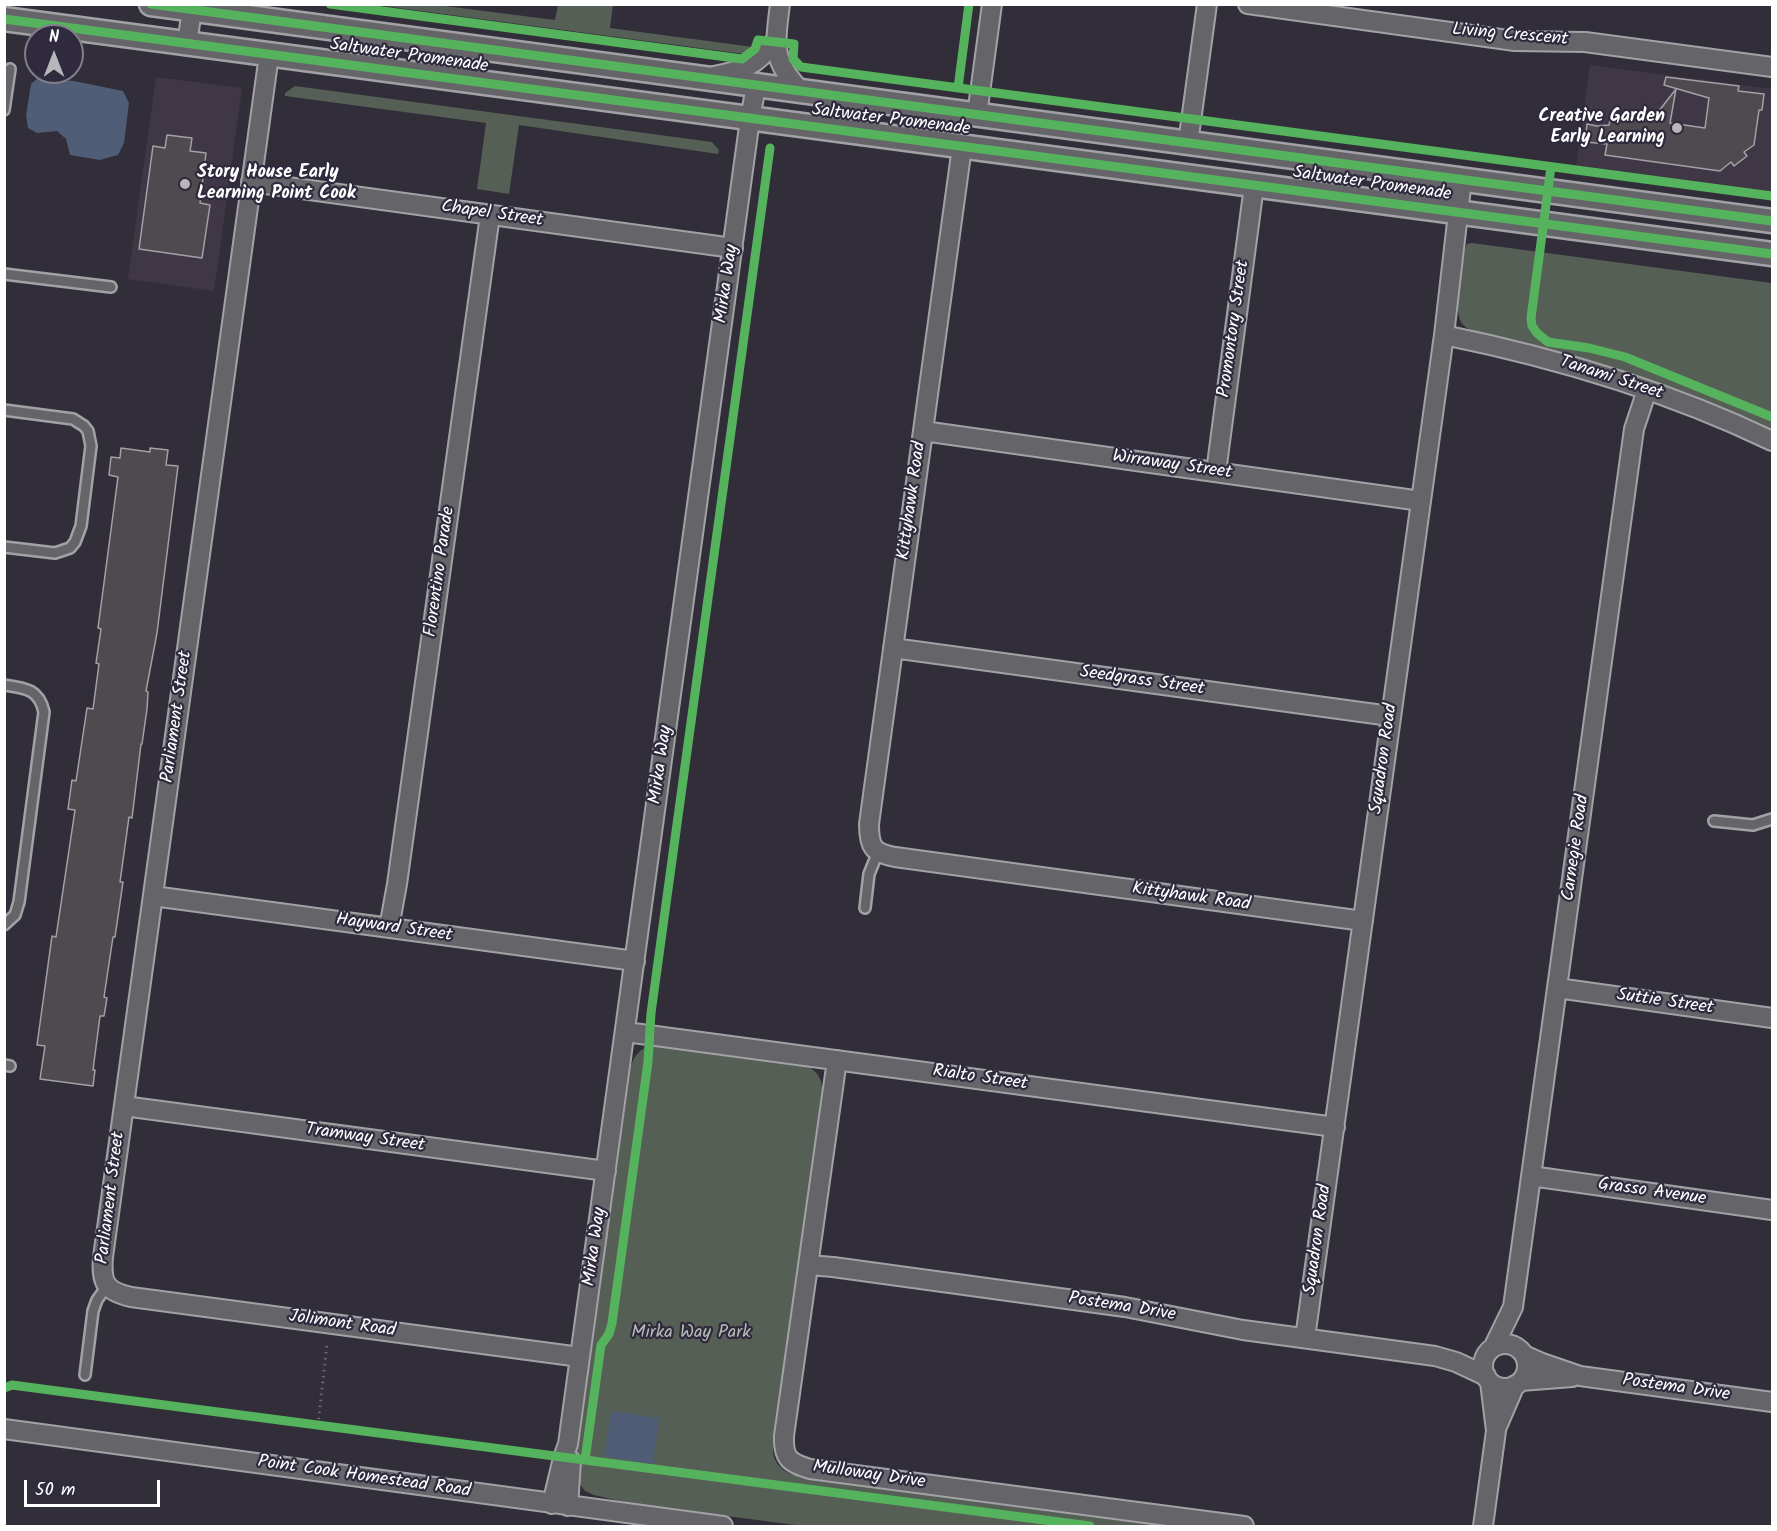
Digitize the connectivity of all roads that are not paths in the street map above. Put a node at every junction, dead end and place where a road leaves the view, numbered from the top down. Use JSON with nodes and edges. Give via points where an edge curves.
{"nodes":[{"id":1,"x":151,"y":4,"type":"edge"},
{"id":2,"x":780,"y":4,"type":"edge"},
{"id":3,"x":992,"y":4,"type":"edge"},
{"id":4,"x":1207,"y":4,"type":"edge"},
{"id":5,"x":1248,"y":4,"type":"edge"},
{"id":6,"x":192,"y":7,"type":"edge"},
{"id":7,"x":4,"y":19,"type":"edge"},
{"id":8,"x":775,"y":41,"type":"junction"},
{"id":9,"x":187,"y":43,"type":"junction"},
{"id":10,"x":269,"y":55,"type":"junction"},
{"id":11,"x":1773,"y":67,"type":"edge"},
{"id":12,"x":10,"y":69,"type":"dead end"},
{"id":13,"x":704,"y":79,"type":"junction"},
{"id":14,"x":756,"y":86,"type":"junction"},
{"id":15,"x":802,"y":92,"type":"junction"},
{"id":16,"x":4,"y":110,"type":"edge"},
{"id":17,"x":978,"y":115,"type":"junction"},
{"id":18,"x":750,"y":119,"type":"junction"},
{"id":19,"x":1188,"y":143,"type":"junction"},
{"id":20,"x":962,"y":147,"type":"junction"},
{"id":21,"x":1462,"y":179,"type":"junction"},
{"id":22,"x":251,"y":182,"type":"junction"},
{"id":23,"x":1254,"y":186,"type":"junction"},
{"id":24,"x":1458,"y":213,"type":"junction"},
{"id":25,"x":490,"y":215,"type":"junction"},
{"id":26,"x":1773,"y":221,"type":"edge"},
{"id":27,"x":733,"y":248,"type":"junction"},
{"id":28,"x":1773,"y":254,"type":"edge"},
{"id":29,"x":4,"y":274,"type":"edge"},
{"id":30,"x":111,"y":287,"type":"dead end"},
{"id":31,"x":1444,"y":335,"type":"junction"},
{"id":32,"x":1647,"y":390,"type":"junction"},
{"id":33,"x":4,"y":410,"type":"edge"},
{"id":34,"x":923,"y":431,"type":"junction"},
{"id":35,"x":1773,"y":441,"type":"edge"},
{"id":36,"x":1216,"y":472,"type":"junction"},
{"id":37,"x":1421,"y":501,"type":"junction"},
{"id":38,"x":4,"y":547,"type":"edge"},
{"id":39,"x":893,"y":648,"type":"junction"},
{"id":40,"x":4,"y":685,"type":"edge"},
{"id":41,"x":1390,"y":716,"type":"junction"},
{"id":42,"x":1773,"y":819,"type":"edge"},
{"id":43,"x":1714,"y":821,"type":"dead end"},
{"id":44,"x":878,"y":852,"type":"junction"},
{"id":45,"x":153,"y":896,"type":"junction"},
{"id":46,"x":865,"y":908,"type":"dead end"},
{"id":47,"x":1363,"y":921,"type":"junction"},
{"id":48,"x":4,"y":925,"type":"edge"},
{"id":49,"x":389,"y":928,"type":"junction"},
{"id":50,"x":635,"y":961,"type":"junction"},
{"id":51,"x":1557,"y":988,"type":"junction"},
{"id":52,"x":1773,"y":1018,"type":"edge"},
{"id":53,"x":626,"y":1032,"type":"junction"},
{"id":54,"x":837,"y":1060,"type":"junction"},
{"id":55,"x":124,"y":1106,"type":"junction"},
{"id":56,"x":1335,"y":1127,"type":"junction"},
{"id":57,"x":606,"y":1171,"type":"junction"},
{"id":58,"x":1531,"y":1176,"type":"junction"},
{"id":59,"x":1773,"y":1210,"type":"edge"},
{"id":60,"x":809,"y":1265,"type":"junction"},
{"id":61,"x":107,"y":1286,"type":"junction"},
{"id":62,"x":1513,"y":1306,"type":"junction"},
{"id":63,"x":1305,"y":1338,"type":"junction"},
{"id":64,"x":1492,"y":1349,"type":"junction"},
{"id":65,"x":1522,"y":1352,"type":"junction"},
{"id":66,"x":1435,"y":1356,"type":"junction"},
{"id":67,"x":580,"y":1357,"type":"junction"},
{"id":68,"x":85,"y":1375,"type":"dead end"},
{"id":69,"x":1580,"y":1376,"type":"junction"},
{"id":70,"x":1488,"y":1379,"type":"junction"},
{"id":71,"x":1518,"y":1383,"type":"junction"},
{"id":72,"x":1773,"y":1402,"type":"edge"},
{"id":73,"x":4,"y":1429,"type":"edge"},
{"id":74,"x":1496,"y":1431,"type":"junction"},
{"id":75,"x":560,"y":1505,"type":"junction"},
{"id":76,"x":723,"y":1527,"type":"edge"},
{"id":77,"x":1245,"y":1527,"type":"edge"},
{"id":78,"x":1483,"y":1527,"type":"edge"}],
"edges":[{"from":1,"to":6,"type":"street","name":"Saltwater Promenade"},
{"from":2,"to":8,"type":"street"},
{"from":3,"to":17,"type":"street"},
{"from":4,"to":19,"type":"street"},
{"from":5,"to":11,"type":"street","name":"Living Crescent","via":[[1515,40],[1585,42]]},
{"from":6,"to":9,"type":"street"},
{"from":6,"to":13,"type":"street","name":"Saltwater Promenade"},
{"from":7,"to":9,"type":"street","name":"Saltwater Promenade"},
{"from":8,"to":13,"type":"street","via":[[750,66]]},
{"from":8,"to":15,"type":"street","via":[[780,63]]},
{"from":9,"to":10,"type":"street","name":"Saltwater Promenade"},
{"from":10,"to":18,"type":"street","name":"Saltwater Promenade"},
{"from":10,"to":22,"type":"street","name":"Parliament Street"},
{"from":12,"to":16,"type":"lane"},
{"from":13,"to":14,"type":"street","name":"Saltwater Promenade"},
{"from":14,"to":15,"type":"street","name":"Saltwater Promenade"},
{"from":14,"to":18,"type":"street","name":"Mirka Way"},
{"from":15,"to":17,"type":"street","name":"Saltwater Promenade"},
{"from":17,"to":19,"type":"street","name":"Saltwater Promenade"},
{"from":18,"to":20,"type":"street","name":"Saltwater Promenade"},
{"from":18,"to":27,"type":"street","name":"Mirka Way"},
{"from":19,"to":21,"type":"street","name":"Saltwater Promenade"},
{"from":20,"to":23,"type":"street","name":"Saltwater Promenade"},
{"from":20,"to":34,"type":"street","name":"Kittyhawk Road"},
{"from":21,"to":24,"type":"street","name":"Squadron Road"},
{"from":21,"to":26,"type":"street","name":"Saltwater Promenade"},
{"from":22,"to":25,"type":"street","name":"Chapel Street"},
{"from":22,"to":45,"type":"street","name":"Parliament Street"},
{"from":23,"to":24,"type":"street","name":"Saltwater Promenade"},
{"from":23,"to":36,"type":"street","name":"Promontory Street"},
{"from":24,"to":28,"type":"street","name":"Saltwater Promenade"},
{"from":24,"to":31,"type":"street","name":"Squadron Road"},
{"from":25,"to":27,"type":"street","name":"Chapel Street"},
{"from":25,"to":49,"type":"street","name":"Florentino Parade"},
{"from":27,"to":50,"type":"street","name":"Mirka Way"},
{"from":29,"to":30,"type":"lane"},
{"from":31,"to":32,"type":"street","name":"Tanami Street","via":[[1563,363]]},
{"from":31,"to":37,"type":"street","name":"Squadron Road"},
{"from":32,"to":35,"type":"street","name":"Tanami Street"},
{"from":32,"to":51,"type":"street","name":"Carnegie Road","via":[[1634,429]]},
{"from":33,"to":38,"type":"lane","via":[[74,420],[88,431],[91,446],[81,526],[70,548],[56,553]]},
{"from":34,"to":36,"type":"street","name":"Wirraway Street"},
{"from":34,"to":39,"type":"street","name":"Kittyhawk Road"},
{"from":36,"to":37,"type":"street","name":"Wirraway Street"},
{"from":37,"to":41,"type":"street","name":"Squadron Road"},
{"from":39,"to":41,"type":"street","name":"Seedgrass Street"},
{"from":39,"to":44,"type":"street","name":"Kittyhawk Road","via":[[869,824],[871,844]]},
{"from":40,"to":48,"type":"lane","via":[[32,692],[44,712],[19,903],[15,915]]},
{"from":41,"to":47,"type":"street","name":"Squadron Road"},
{"from":42,"to":43,"type":"lane","via":[[1753,825]]},
{"from":44,"to":46,"type":"lane","via":[[869,874]]},
{"from":44,"to":47,"type":"street","name":"Kittyhawk Road"},
{"from":45,"to":49,"type":"street","name":"Hayward Street"},
{"from":45,"to":55,"type":"street","name":"Parliament Street"},
{"from":47,"to":56,"type":"street","name":"Squadron Road"},
{"from":49,"to":50,"type":"street","name":"Hayward Street"},
{"from":50,"to":53,"type":"street","name":"Mirka Way"},
{"from":51,"to":52,"type":"street","name":"Suttie Street"},
{"from":51,"to":58,"type":"street","name":"Carnegie Road"},
{"from":53,"to":54,"type":"street","name":"Rialto Street"},
{"from":53,"to":57,"type":"street","name":"Mirka Way"},
{"from":54,"to":56,"type":"street","name":"Rialto Street"},
{"from":54,"to":60,"type":"street","name":"Mulloway Drive"},
{"from":55,"to":57,"type":"street","name":"Tramway Street"},
{"from":55,"to":61,"type":"street","name":"Parliament Street","via":[[103,1263],[102,1275]]},
{"from":56,"to":63,"type":"street","name":"Squadron Road"},
{"from":57,"to":67,"type":"street","name":"Mirka Way"},
{"from":58,"to":59,"type":"street","name":"Grasso Avenue"},
{"from":58,"to":62,"type":"street","name":"Carnegie Road"},
{"from":60,"to":63,"type":"street","name":"Postema Drive","via":[[1125,1307]]},
{"from":60,"to":77,"type":"street","name":"Mulloway Drive","via":[[784,1436],[791,1461],[822,1471]]},
{"from":61,"to":67,"type":"street","name":"Jolimont Road","via":[[131,1298]]},
{"from":61,"to":68,"type":"lane","name":"Parliament Street","via":[[93,1311]]},
{"from":62,"to":64,"type":"street","name":"Carnegie Road"},
{"from":62,"to":65,"type":"street","name":"Carnegie Road"},
{"from":63,"to":66,"type":"street","name":"Postema Drive"},
{"from":64,"to":65,"type":"street","via":[[1508,1344]]},
{"from":64,"to":66,"type":"street","name":"Postema Drive"},
{"from":64,"to":70,"type":"street","via":[[1483,1363]]},
{"from":65,"to":69,"type":"street","name":"Postema Drive"},
{"from":65,"to":71,"type":"street","via":[[1527,1368]]},
{"from":66,"to":70,"type":"street","name":"Postema Drive"},
{"from":67,"to":75,"type":"street","name":"Mirka Way","via":[[568,1444],[571,1459]]},
{"from":69,"to":71,"type":"street","name":"Postema Drive"},
{"from":69,"to":72,"type":"street","name":"Postema Drive"},
{"from":70,"to":71,"type":"street","via":[[1500,1387]]},
{"from":70,"to":74,"type":"street"},
{"from":71,"to":74,"type":"street"},
{"from":73,"to":75,"type":"street","name":"Point Cook Homestead Road"},
{"from":74,"to":78,"type":"street"},
{"from":75,"to":76,"type":"street","name":"Point Cook Homestead Road"}]}
